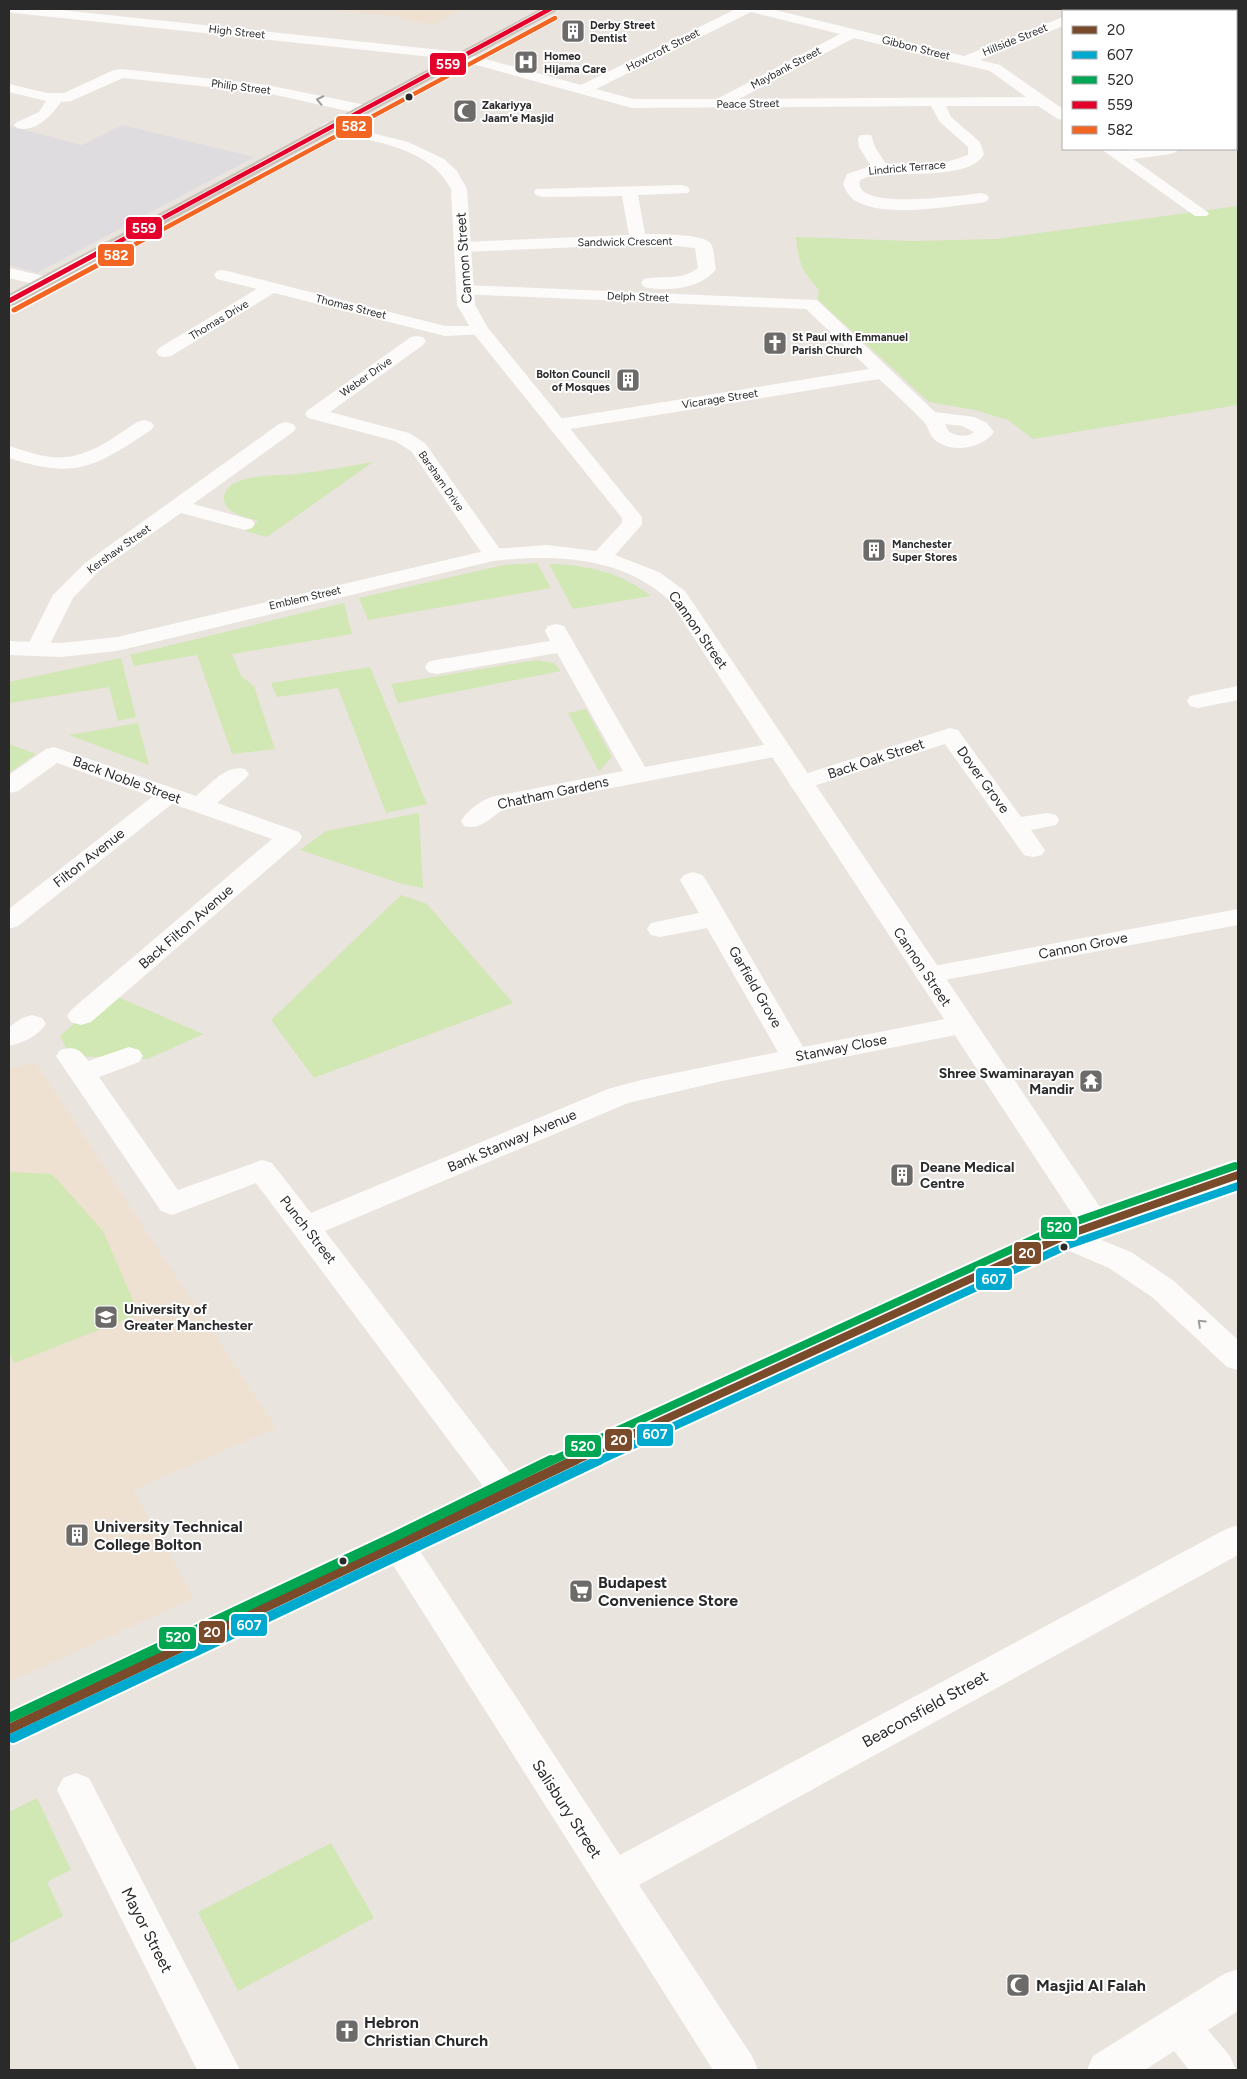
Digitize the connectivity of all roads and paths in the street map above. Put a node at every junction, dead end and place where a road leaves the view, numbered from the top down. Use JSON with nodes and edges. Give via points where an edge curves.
{"nodes":[{"id":1,"x":14,"y":9,"type":"edge"},
{"id":2,"x":550,"y":9,"type":"edge"},
{"id":3,"x":746,"y":9,"type":"edge"},
{"id":4,"x":755,"y":9,"type":"edge"},
{"id":5,"x":1062,"y":21,"type":"edge"},
{"id":6,"x":854,"y":32,"type":"junction"},
{"id":7,"x":460,"y":56,"type":"junction"},
{"id":8,"x":967,"y":60,"type":"junction"},
{"id":9,"x":9,"y":88,"type":"edge"},
{"id":10,"x":581,"y":91,"type":"junction"},
{"id":11,"x":56,"y":98,"type":"junction"},
{"id":12,"x":1042,"y":101,"type":"junction"},
{"id":13,"x":936,"y":102,"type":"junction"},
{"id":14,"x":719,"y":104,"type":"junction"},
{"id":15,"x":361,"y":109,"type":"junction"},
{"id":16,"x":1062,"y":115,"type":"edge"},
{"id":17,"x":22,"y":125,"type":"dead end"},
{"id":18,"x":328,"y":127,"type":"junction"},
{"id":19,"x":866,"y":138,"type":"dead end"},
{"id":20,"x":1151,"y":150,"type":"edge"},
{"id":21,"x":1114,"y":152,"type":"edge"},
{"id":22,"x":881,"y":169,"type":"junction"},
{"id":23,"x":682,"y":190,"type":"dead end"},
{"id":24,"x":629,"y":191,"type":"junction"},
{"id":25,"x":542,"y":192,"type":"dead end"},
{"id":26,"x":982,"y":198,"type":"dead end"},
{"id":27,"x":1201,"y":213,"type":"dead end"},
{"id":28,"x":638,"y":240,"type":"junction"},
{"id":29,"x":462,"y":246,"type":"junction"},
{"id":30,"x":9,"y":273,"type":"edge"},
{"id":31,"x":223,"y":274,"type":"dead end"},
{"id":32,"x":46,"y":282,"type":"junction"},
{"id":33,"x":561,"y":284,"type":"dead end"},
{"id":34,"x":272,"y":287,"type":"junction"},
{"id":35,"x":465,"y":290,"type":"junction"},
{"id":36,"x":9,"y":301,"type":"edge"},
{"id":37,"x":480,"y":330,"type":"junction"},
{"id":38,"x":393,"y":335,"type":"dead end"},
{"id":39,"x":417,"y":341,"type":"junction"},
{"id":40,"x":437,"y":346,"type":"dead end"},
{"id":41,"x":165,"y":352,"type":"dead end"},
{"id":42,"x":882,"y":373,"type":"junction"},
{"id":43,"x":315,"y":414,"type":"joint"},
{"id":44,"x":930,"y":417,"type":"dead end"},
{"id":45,"x":558,"y":425,"type":"junction"},
{"id":46,"x":144,"y":426,"type":"dead end"},
{"id":47,"x":286,"y":428,"type":"dead end"},
{"id":48,"x":9,"y":452,"type":"edge"},
{"id":49,"x":178,"y":506,"type":"junction"},
{"id":50,"x":245,"y":524,"type":"dead end"},
{"id":51,"x":493,"y":555,"type":"junction"},
{"id":52,"x":601,"y":558,"type":"junction"},
{"id":53,"x":9,"y":648,"type":"edge"},
{"id":54,"x":36,"y":649,"type":"junction"},
{"id":55,"x":436,"y":667,"type":"dead end"},
{"id":56,"x":1238,"y":693,"type":"edge"},
{"id":57,"x":1198,"y":701,"type":"dead end"},
{"id":58,"x":950,"y":735,"type":"joint"},
{"id":59,"x":779,"y":749,"type":"junction"},
{"id":60,"x":238,"y":774,"type":"dead end"},
{"id":61,"x":638,"y":776,"type":"junction"},
{"id":62,"x":801,"y":783,"type":"junction"},
{"id":63,"x":9,"y":786,"type":"edge"},
{"id":64,"x":169,"y":794,"type":"junction"},
{"id":65,"x":200,"y":805,"type":"junction"},
{"id":66,"x":1047,"y":820,"type":"dead end"},
{"id":67,"x":473,"y":821,"type":"dead end"},
{"id":68,"x":1015,"y":826,"type":"junction"},
{"id":69,"x":290,"y":837,"type":"joint"},
{"id":70,"x":1033,"y":850,"type":"dead end"},
{"id":71,"x":694,"y":880,"type":"dead end"},
{"id":72,"x":1238,"y":917,"type":"edge"},
{"id":73,"x":715,"y":918,"type":"junction"},
{"id":74,"x":9,"y":921,"type":"edge"},
{"id":75,"x":660,"y":929,"type":"dead end"},
{"id":76,"x":928,"y":975,"type":"junction"},
{"id":77,"x":81,"y":1016,"type":"dead end"},
{"id":78,"x":32,"y":1024,"type":"dead end"},
{"id":79,"x":961,"y":1025,"type":"junction"},
{"id":80,"x":10,"y":1043,"type":"edge"},
{"id":81,"x":129,"y":1056,"type":"dead end"},
{"id":82,"x":795,"y":1057,"type":"junction"},
{"id":83,"x":722,"y":1072,"type":"joint"},
{"id":84,"x":1238,"y":1175,"type":"edge"},
{"id":85,"x":1095,"y":1224,"type":"junction"},
{"id":86,"x":306,"y":1227,"type":"junction"},
{"id":87,"x":1064,"y":1236,"type":"junction"},
{"id":88,"x":1238,"y":1357,"type":"edge"},
{"id":89,"x":506,"y":1492,"type":"junction"},
{"id":90,"x":1238,"y":1539,"type":"edge"},
{"id":91,"x":398,"y":1546,"type":"junction"},
{"id":92,"x":9,"y":1729,"type":"edge"},
{"id":93,"x":76,"y":1790,"type":"dead end"},
{"id":94,"x":613,"y":1879,"type":"junction"},
{"id":95,"x":1238,"y":1988,"type":"edge"},
{"id":96,"x":1179,"y":2025,"type":"junction"},
{"id":97,"x":219,"y":2070,"type":"edge"},
{"id":98,"x":737,"y":2070,"type":"edge"},
{"id":99,"x":1108,"y":2070,"type":"edge"},
{"id":100,"x":1215,"y":2070,"type":"edge"}],
"edges":[{"from":1,"to":7,"type":"street","name":"High Street"},
{"from":2,"to":7,"type":"main road"},
{"from":3,"to":10,"type":"street","name":"Howcroft Street"},
{"from":4,"to":6,"type":"street","name":"Gibbon Street"},
{"from":5,"to":8,"type":"street","name":"Hillside Street"},
{"from":6,"to":8,"type":"street","name":"Gibbon Street"},
{"from":6,"to":14,"type":"street","name":"Maybank Street"},
{"from":7,"to":10,"type":"street","name":"Peace Street"},
{"from":7,"to":15,"type":"main road"},
{"from":8,"to":12,"type":"street","name":"Gibbon Street","via":[[1002,72]]},
{"from":9,"to":11,"type":"street"},
{"from":10,"to":14,"type":"street","name":"Peace Street","via":[[632,104]]},
{"from":15,"to":11,"type":"street","name":"Philip Street","one_way":true,"via":[[278,91],[121,73],[71,96]]},
{"from":11,"to":17,"type":"street","via":[[44,115]]},
{"from":12,"to":13,"type":"street","name":"Peace Street"},
{"from":12,"to":16,"type":"street","name":"Gibbon Street"},
{"from":13,"to":14,"type":"street","name":"Peace Street"},
{"from":13,"to":22,"type":"street","name":"Lindrick Terrace","via":[[945,119],[975,145],[976,156],[945,166]]},
{"from":15,"to":18,"type":"main road"},
{"from":18,"to":29,"type":"street","name":"Cannon Street","via":[[406,146],[424,154],[452,174],[459,189]]},
{"from":18,"to":32,"type":"main road"},
{"from":19,"to":22,"type":"street","via":[[867,147]]},
{"from":20,"to":21,"type":"street"},
{"from":21,"to":27,"type":"street"},
{"from":22,"to":26,"type":"street","name":"Lindrick Terrace","via":[[853,177],[854,192],[866,200],[887,204]]},
{"from":23,"to":24,"type":"street"},
{"from":24,"to":25,"type":"street"},
{"from":24,"to":28,"type":"street"},
{"from":28,"to":29,"type":"street","name":"Sandwick Crescent"},
{"from":28,"to":33,"type":"street","name":"Sandwick Crescent","via":[[701,244],[707,269],[695,277],[673,283]]},
{"from":29,"to":35,"type":"street","name":"Cannon Street"},
{"from":30,"to":32,"type":"street"},
{"from":31,"to":34,"type":"street","name":"Thomas Street"},
{"from":32,"to":36,"type":"main road"},
{"from":34,"to":37,"type":"street","name":"Thomas Street","via":[[445,331]]},
{"from":34,"to":41,"type":"street","name":"Thomas Drive"},
{"from":35,"to":37,"type":"street","name":"Cannon Street","via":[[466,305]]},
{"from":35,"to":42,"type":"street","name":"Delph Street","via":[[811,304]]},
{"from":37,"to":45,"type":"street","name":"Cannon Street"},
{"from":38,"to":39,"type":"street","name":"Weber Drive"},
{"from":39,"to":40,"type":"street","name":"Weber Drive"},
{"from":39,"to":43,"type":"street","name":"Weber Drive"},
{"from":42,"to":44,"type":"street"},
{"from":42,"to":45,"type":"street","name":"Vicarage Street"},
{"from":43,"to":51,"type":"street","name":"Barsham Drive","via":[[411,441]]},
{"from":45,"to":52,"type":"street","name":"Cannon Street","via":[[633,521]]},
{"from":46,"to":48,"type":"street","via":[[100,455],[76,462],[51,464]]},
{"from":47,"to":49,"type":"street","name":"Kershaw Street"},
{"from":49,"to":50,"type":"street"},
{"from":49,"to":54,"type":"street","name":"Kershaw Street","via":[[76,581],[55,610]]},
{"from":51,"to":52,"type":"street","name":"Emblem Street","via":[[555,551]]},
{"from":51,"to":54,"type":"street","name":"Emblem Street","via":[[117,644]]},
{"from":52,"to":59,"type":"street","name":"Cannon Street","via":[[639,570],[677,596]]},
{"from":53,"to":54,"type":"street","name":"Emblem Street"},
{"from":55,"to":61,"type":"street","via":[[560,638]]},
{"from":56,"to":57,"type":"street"},
{"from":58,"to":62,"type":"street","name":"Back Oak Street"},
{"from":58,"to":68,"type":"street","name":"Dover Grove"},
{"from":59,"to":61,"type":"street","name":"Chatham Gardens"},
{"from":59,"to":62,"type":"street","name":"Cannon Street"},
{"from":60,"to":65,"type":"street","name":"Back Noble Street"},
{"from":61,"to":67,"type":"street","name":"Chatham Gardens","via":[[500,802]]},
{"from":62,"to":76,"type":"street","name":"Cannon Street"},
{"from":63,"to":64,"type":"street","name":"Back Noble Street","via":[[54,754]]},
{"from":64,"to":65,"type":"street","name":"Back Noble Street"},
{"from":64,"to":74,"type":"street","name":"Filton Avenue"},
{"from":65,"to":69,"type":"street","name":"Back Noble Street"},
{"from":66,"to":68,"type":"street","name":"Dover Grove"},
{"from":68,"to":70,"type":"street","name":"Dover Grove"},
{"from":69,"to":77,"type":"street","name":"Back Filton Avenue"},
{"from":71,"to":73,"type":"street","name":"Garfield Grove"},
{"from":72,"to":76,"type":"street","name":"Cannon Grove"},
{"from":73,"to":75,"type":"street"},
{"from":73,"to":82,"type":"street","name":"Garfield Grove"},
{"from":76,"to":79,"type":"street","name":"Cannon Street"},
{"from":78,"to":80,"type":"street"},
{"from":79,"to":82,"type":"street","name":"Stanway Close"},
{"from":79,"to":85,"type":"street","name":"Cannon Street"},
{"from":81,"to":86,"type":"street","name":"Punch Street","via":[[76,1064],[172,1204],[262,1170]]},
{"from":82,"to":83,"type":"street","name":"Stanway Close"},
{"from":83,"to":86,"type":"street","name":"Bank Stanway Avenue","via":[[618,1096]]},
{"from":84,"to":85,"type":"main road"},
{"from":85,"to":87,"type":"main road"},
{"from":86,"to":89,"type":"street","name":"Punch Street"},
{"from":88,"to":87,"type":"street","one_way":true,"via":[[1163,1289],[1120,1260]]},
{"from":87,"to":89,"type":"main road"},
{"from":89,"to":91,"type":"main road"},
{"from":90,"to":94,"type":"street","name":"Beaconsfield Street"},
{"from":91,"to":92,"type":"main road"},
{"from":91,"to":94,"type":"street","name":"Salisbury Street"},
{"from":93,"to":97,"type":"street","name":"Mayor Street"},
{"from":94,"to":98,"type":"street","name":"Salisbury Street"},
{"from":95,"to":96,"type":"street"},
{"from":96,"to":99,"type":"street"},
{"from":96,"to":100,"type":"street"}]}
